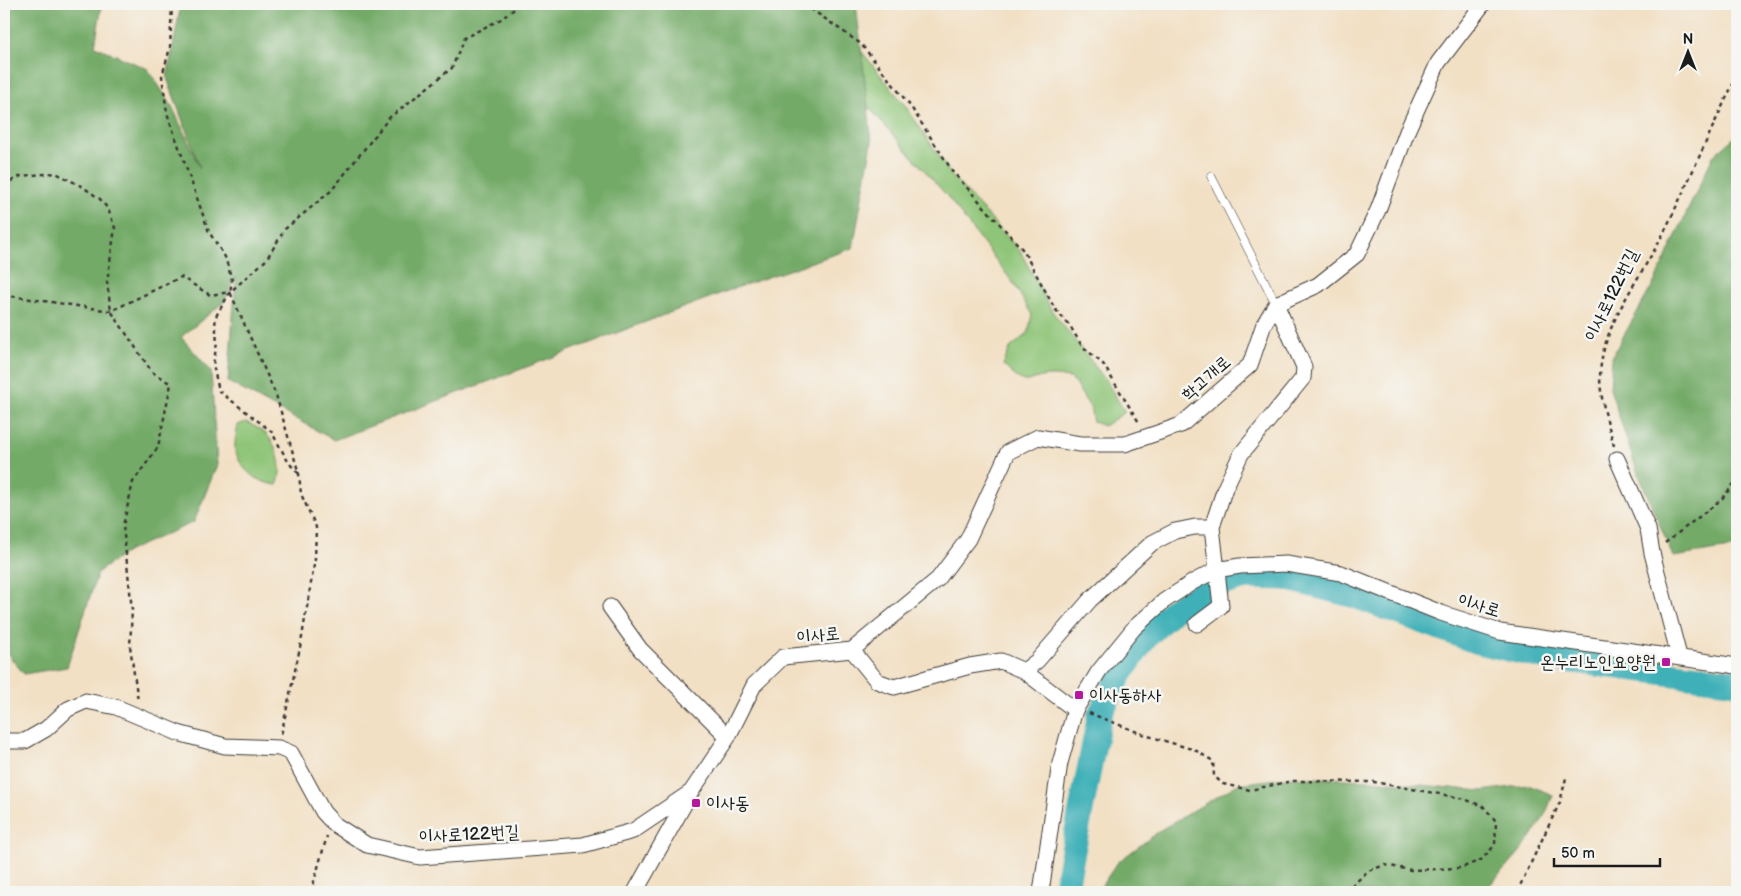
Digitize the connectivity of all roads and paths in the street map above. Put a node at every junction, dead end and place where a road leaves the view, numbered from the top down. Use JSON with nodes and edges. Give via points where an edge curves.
{"nodes":[{"id":1,"x":172,"y":4,"type":"edge"},
{"id":2,"x":521,"y":4,"type":"edge"},
{"id":3,"x":804,"y":4,"type":"edge"},
{"id":4,"x":1483,"y":4,"type":"edge"},
{"id":5,"x":1737,"y":76,"type":"edge"},
{"id":6,"x":1211,"y":176,"type":"dead end"},
{"id":7,"x":4,"y":185,"type":"edge"},
{"id":8,"x":230,"y":292,"type":"junction"},
{"id":9,"x":4,"y":294,"type":"edge"},
{"id":10,"x":1276,"y":304,"type":"junction"},
{"id":11,"x":111,"y":311,"type":"junction"},
{"id":12,"x":1148,"y":436,"type":"junction"},
{"id":13,"x":1617,"y":459,"type":"joint"},
{"id":14,"x":299,"y":474,"type":"junction"},
{"id":15,"x":1737,"y":480,"type":"edge"},
{"id":16,"x":1212,"y":527,"type":"junction"},
{"id":17,"x":1652,"y":553,"type":"junction"},
{"id":18,"x":1216,"y":572,"type":"junction"},
{"id":19,"x":610,"y":607,"type":"dead end"},
{"id":20,"x":1197,"y":624,"type":"dead end"},
{"id":21,"x":852,"y":650,"type":"junction"},
{"id":22,"x":1680,"y":656,"type":"junction"},
{"id":23,"x":1737,"y":666,"type":"edge"},
{"id":24,"x":1024,"y":672,"type":"junction"},
{"id":25,"x":1081,"y":711,"type":"junction"},
{"id":26,"x":140,"y":717,"type":"junction"},
{"id":27,"x":728,"y":737,"type":"junction"},
{"id":28,"x":4,"y":741,"type":"edge"},
{"id":29,"x":280,"y":748,"type":"junction"},
{"id":30,"x":1566,"y":778,"type":"dead end"},
{"id":31,"x":691,"y":792,"type":"junction"},
{"id":32,"x":334,"y":824,"type":"junction"},
{"id":33,"x":311,"y":892,"type":"edge"},
{"id":34,"x":635,"y":892,"type":"edge"},
{"id":35,"x":1040,"y":892,"type":"edge"},
{"id":36,"x":1350,"y":892,"type":"edge"},
{"id":37,"x":1516,"y":892,"type":"edge"}],
"edges":[{"from":1,"to":8,"type":"path","via":[[170,48],[162,76],[167,113],[209,232],[225,257],[232,280]]},
{"from":2,"to":8,"type":"path","via":[[464,38],[452,68],[389,118],[331,191],[285,229],[266,260]]},
{"from":3,"to":12,"type":"path","via":[[861,44],[911,107],[953,172],[1023,250],[1055,309],[1082,346],[1103,364]]},
{"from":4,"to":10,"type":"street","via":[[1438,63],[1357,254],[1318,285]]},
{"from":5,"to":13,"type":"path","name":"이사로122번길","via":[[1662,235],[1607,339],[1601,364],[1600,392]]},
{"from":6,"to":10,"type":"lane"},
{"from":7,"to":11,"type":"path","via":[[21,176],[56,173],[100,199],[108,209],[115,228],[107,282]]},
{"from":8,"to":11,"type":"path","via":[[210,296],[181,277]]},
{"from":8,"to":14,"type":"path","via":[[276,396]]},
{"from":8,"to":14,"type":"path","via":[[215,318],[217,343],[213,365],[219,391],[271,431]]},
{"from":9,"to":11,"type":"path"},
{"from":10,"to":12,"type":"street","name":"학고개로","via":[[1264,324],[1250,365],[1181,425]]},
{"from":10,"to":16,"type":"street","via":[[1304,367],[1303,378],[1241,454]]},
{"from":11,"to":26,"type":"path","via":[[152,372],[171,384],[158,447],[133,482],[123,526],[132,610],[130,646]]},
{"from":12,"to":21,"type":"street","name":"학고개로","via":[[1125,444],[1080,444],[1038,437],[1008,452],[968,539],[938,580]]},
{"from":13,"to":17,"type":"street","via":[[1648,529]]},
{"from":14,"to":29,"type":"path","via":[[302,494],[316,527],[316,559]]},
{"from":15,"to":17,"type":"path","via":[[1721,500]]},
{"from":16,"to":18,"type":"street"},
{"from":16,"to":24,"type":"street","via":[[1175,531],[1152,543],[1090,600]]},
{"from":17,"to":22,"type":"street"},
{"from":18,"to":20,"type":"street","via":[[1222,606]]},
{"from":18,"to":22,"type":"street","name":"이사로","via":[[1240,566],[1286,564],[1341,573],[1440,613],[1500,632]]},
{"from":18,"to":25,"type":"street","name":"이사로","via":[[1164,601],[1134,628],[1099,671]]},
{"from":19,"to":27,"type":"street","via":[[640,649]]},
{"from":21,"to":24,"type":"street","name":"이사로","via":[[877,681],[894,687],[1000,661]]},
{"from":21,"to":27,"type":"street","name":"이사로","via":[[783,657],[754,685]]},
{"from":22,"to":23,"type":"street","name":"이사로"},
{"from":24,"to":25,"type":"street","name":"이사로"},
{"from":25,"to":35,"type":"street","name":"이사로","via":[[1060,763]]},
{"from":25,"to":36,"type":"path","via":[[1195,750],[1213,761],[1214,776],[1223,784],[1250,790],[1292,781],[1374,782],[1461,798],[1483,806],[1496,821],[1495,845],[1481,860],[1461,868],[1411,870],[1385,865],[1368,871]]},
{"from":26,"to":28,"type":"street","via":[[116,707],[86,701],[68,709],[46,729],[25,741]]},
{"from":26,"to":29,"type":"street","via":[[178,733],[225,746]]},
{"from":27,"to":31,"type":"street","name":"이사로"},
{"from":29,"to":32,"type":"street","name":"이사로122번길","via":[[291,753],[323,812]]},
{"from":30,"to":37,"type":"path","via":[[1560,802]]},
{"from":31,"to":32,"type":"street","name":"이사로122번길","via":[[632,831],[573,846],[420,857],[367,845]]},
{"from":31,"to":34,"type":"street","name":"이사로"},
{"from":32,"to":33,"type":"path","via":[[320,856]]}]}
